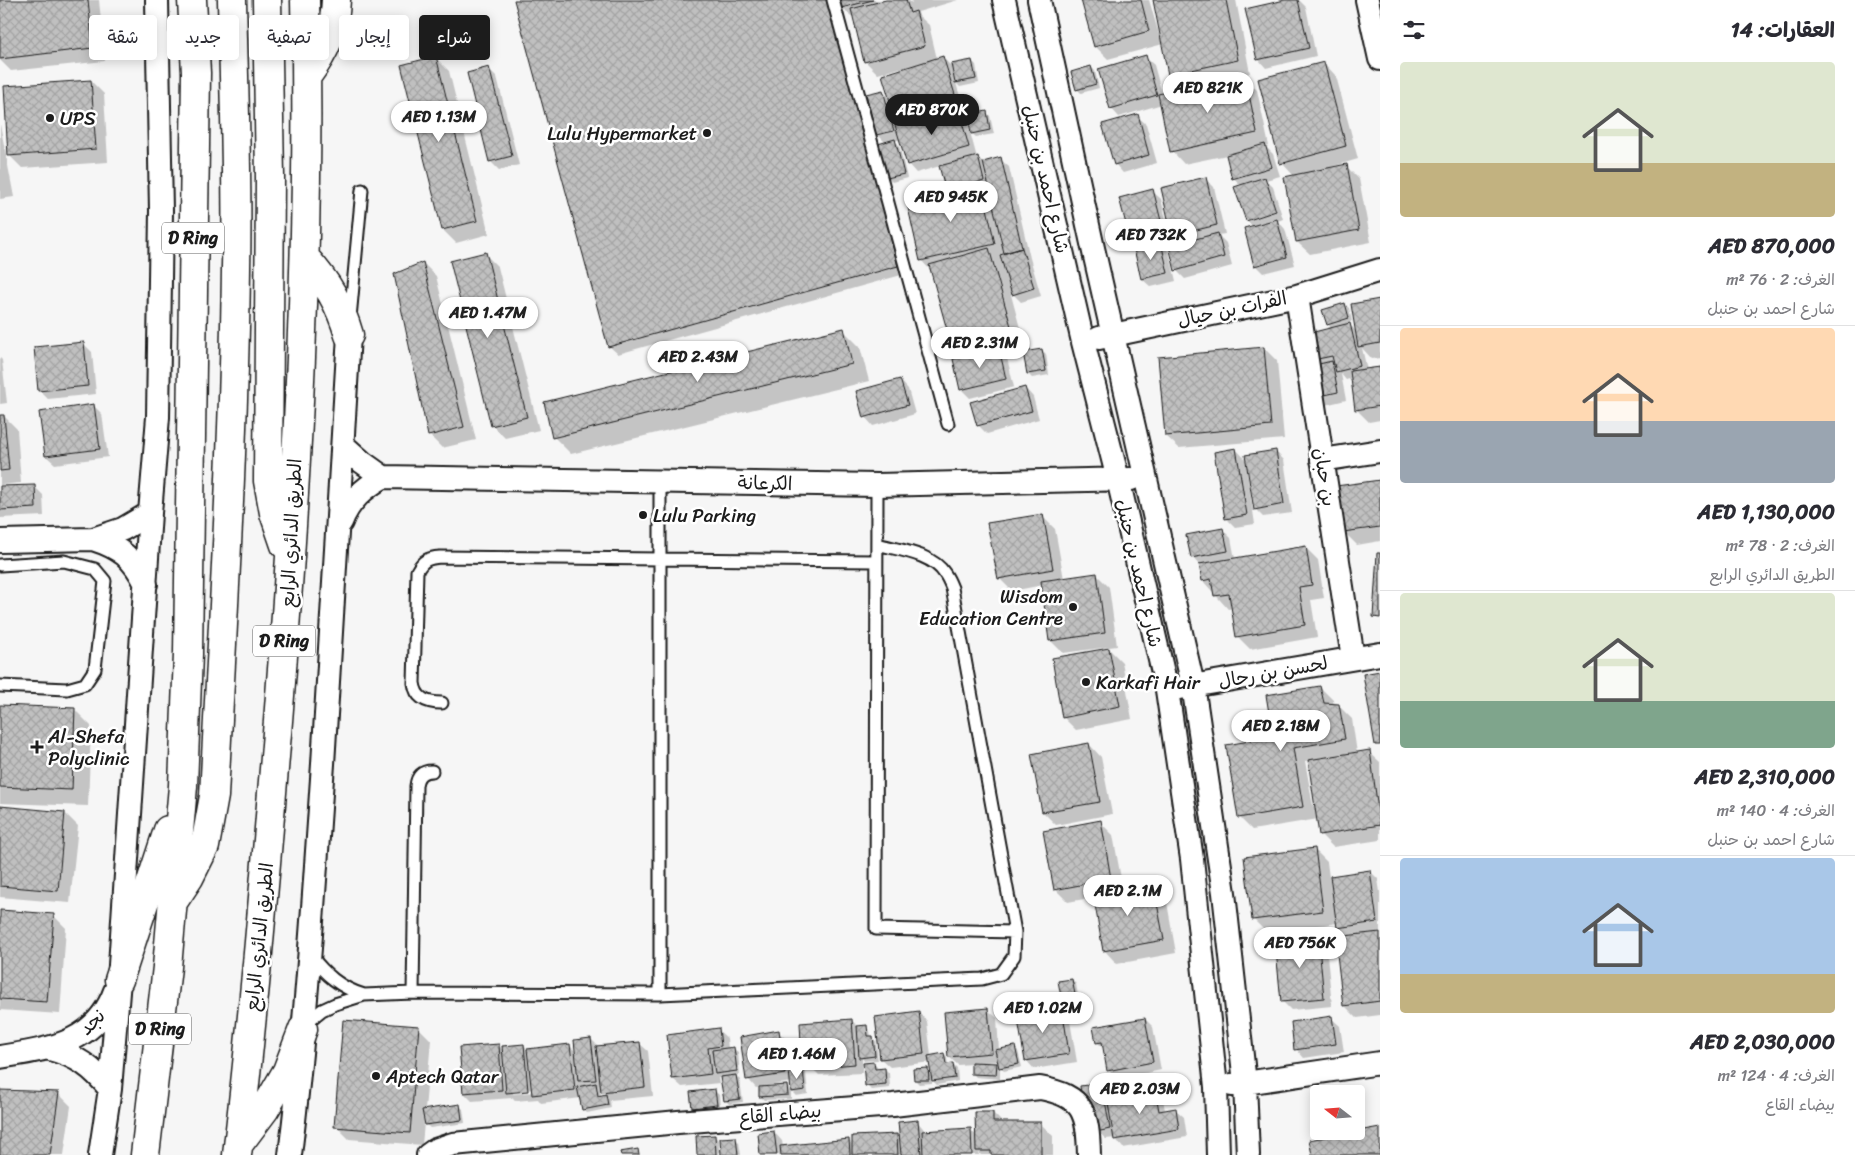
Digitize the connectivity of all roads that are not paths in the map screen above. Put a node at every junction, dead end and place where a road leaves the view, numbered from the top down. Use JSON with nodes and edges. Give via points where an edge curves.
{"nodes":[{"id":1,"x":157,"y":0,"type":"edge"},
{"id":2,"x":192,"y":0,"type":"edge"},
{"id":3,"x":232,"y":0,"type":"edge"},
{"id":4,"x":267,"y":0,"type":"edge"},
{"id":5,"x":305,"y":0,"type":"edge"},
{"id":6,"x":336,"y":0,"type":"edge"},
{"id":7,"x":834,"y":0,"type":"edge"},
{"id":8,"x":1004,"y":0,"type":"edge"},
{"id":9,"x":1366,"y":0,"type":"edge"},
{"id":10,"x":1040,"y":1,"type":"edge"},
{"id":11,"x":1380,"y":59,"type":"edge"},
{"id":12,"x":307,"y":76,"type":"junction"},
{"id":13,"x":362,"y":190,"type":"dead end"},
{"id":14,"x":1092,"y":242,"type":"junction"},
{"id":15,"x":1063,"y":252,"type":"junction"},
{"id":16,"x":306,"y":259,"type":"junction"},
{"id":17,"x":1380,"y":270,"type":"edge"},
{"id":18,"x":1297,"y":296,"type":"junction"},
{"id":19,"x":349,"y":335,"type":"junction"},
{"id":20,"x":1113,"y":335,"type":"junction"},
{"id":21,"x":1083,"y":342,"type":"junction"},
{"id":22,"x":948,"y":424,"type":"dead end"},
{"id":23,"x":343,"y":445,"type":"junction"},
{"id":24,"x":1380,"y":451,"type":"edge"},
{"id":25,"x":1322,"y":460,"type":"junction"},
{"id":26,"x":383,"y":476,"type":"junction"},
{"id":27,"x":1147,"y":478,"type":"junction"},
{"id":28,"x":1118,"y":480,"type":"junction"},
{"id":29,"x":660,"y":481,"type":"junction"},
{"id":30,"x":877,"y":485,"type":"junction"},
{"id":31,"x":150,"y":513,"type":"junction"},
{"id":32,"x":338,"y":530,"type":"junction"},
{"id":33,"x":93,"y":539,"type":"junction"},
{"id":34,"x":0,"y":541,"type":"edge"},
{"id":35,"x":877,"y":544,"type":"junction"},
{"id":36,"x":660,"y":559,"type":"junction"},
{"id":37,"x":290,"y":561,"type":"junction"},
{"id":38,"x":876,"y":561,"type":"junction"},
{"id":39,"x":0,"y":565,"type":"edge"},
{"id":40,"x":146,"y":584,"type":"junction"},
{"id":41,"x":1380,"y":654,"type":"edge"},
{"id":42,"x":1353,"y":658,"type":"junction"},
{"id":43,"x":0,"y":686,"type":"edge"},
{"id":44,"x":1193,"y":686,"type":"junction"},
{"id":45,"x":1167,"y":690,"type":"junction"},
{"id":46,"x":442,"y":703,"type":"dead end"},
{"id":47,"x":432,"y":771,"type":"dead end"},
{"id":48,"x":183,"y":786,"type":"junction"},
{"id":49,"x":173,"y":902,"type":"junction"},
{"id":50,"x":1015,"y":932,"type":"junction"},
{"id":51,"x":310,"y":954,"type":"junction"},
{"id":52,"x":119,"y":980,"type":"junction"},
{"id":53,"x":413,"y":993,"type":"junction"},
{"id":54,"x":660,"y":994,"type":"junction"},
{"id":55,"x":364,"y":995,"type":"junction"},
{"id":56,"x":304,"y":1029,"type":"junction"},
{"id":57,"x":50,"y":1049,"type":"junction"},
{"id":58,"x":0,"y":1057,"type":"edge"},
{"id":59,"x":1380,"y":1063,"type":"edge"},
{"id":60,"x":1245,"y":1083,"type":"junction"},
{"id":61,"x":1216,"y":1087,"type":"junction"},
{"id":62,"x":110,"y":1089,"type":"junction"},
{"id":63,"x":238,"y":1150,"type":"edge"},
{"id":64,"x":100,"y":1155,"type":"edge"},
{"id":65,"x":145,"y":1155,"type":"edge"},
{"id":66,"x":290,"y":1155,"type":"edge"},
{"id":67,"x":428,"y":1155,"type":"edge"},
{"id":68,"x":1089,"y":1155,"type":"edge"},
{"id":69,"x":1218,"y":1155,"type":"edge"},
{"id":70,"x":1248,"y":1155,"type":"edge"}],
"edges":[{"from":1,"to":31,"type":"street","via":[[161,211],[158,417]]},
{"from":2,"to":48,"type":"main road","number":"D Ring","via":[[196,73],[188,654]]},
{"from":3,"to":49,"type":"main road","via":[[236,296],[232,454],[214,796],[206,846]]},
{"from":4,"to":37,"type":"main road","via":[[270,178],[268,480],[274,513]]},
{"from":5,"to":12,"type":"main road","name":"الطريق الدائري الرابع","number":"D Ring"},
{"from":6,"to":12,"type":"main road","via":[[336,16],[330,37]]},
{"from":7,"to":22,"type":"lane"},
{"from":8,"to":15,"type":"street","name":"شارع احمد بن حنبل"},
{"from":9,"to":11,"type":"street"},
{"from":10,"to":14,"type":"street","name":"شارع احمد بن حنبل"},
{"from":12,"to":16,"type":"main road","name":"الطريق الدائري الرابع","number":"D Ring"},
{"from":13,"to":19,"type":"lane"},
{"from":14,"to":15,"type":"street"},
{"from":14,"to":20,"type":"street","name":"شارع احمد بن حنبل"},
{"from":15,"to":21,"type":"street","name":"شارع احمد بن حنبل"},
{"from":16,"to":19,"type":"main road","via":[[337,301]]},
{"from":16,"to":37,"type":"main road","name":"الطريق الدائري الرابع","number":"D Ring"},
{"from":17,"to":18,"type":"street","name":"الفرات بن حيال"},
{"from":18,"to":20,"type":"street","name":"الفرات بن حيال"},
{"from":18,"to":25,"type":"street","name":"بن حبان"},
{"from":19,"to":23,"type":"street"},
{"from":20,"to":21,"type":"street","name":"الفرات بن حيال"},
{"from":20,"to":27,"type":"street","name":"شارع احمد بن حنبل"},
{"from":21,"to":28,"type":"street","name":"شارع احمد بن حنبل"},
{"from":23,"to":26,"type":"street"},
{"from":23,"to":32,"type":"street"},
{"from":24,"to":25,"type":"street"},
{"from":25,"to":42,"type":"street","name":"بن حبان"},
{"from":26,"to":29,"type":"street","name":"الكرعانة"},
{"from":26,"to":32,"type":"street","via":[[354,498]]},
{"from":27,"to":28,"type":"street","name":"الكرعانة"},
{"from":27,"to":44,"type":"street","name":"شارع احمد بن حنبل"},
{"from":28,"to":30,"type":"street","name":"الكرعانة"},
{"from":28,"to":45,"type":"street","name":"شارع احمد بن حنبل"},
{"from":29,"to":30,"type":"street","name":"الكرعانة"},
{"from":29,"to":36,"type":"lane"},
{"from":30,"to":35,"type":"lane"},
{"from":31,"to":33,"type":"street","via":[[123,529]]},
{"from":31,"to":40,"type":"street"},
{"from":32,"to":51,"type":"street"},
{"from":33,"to":34,"type":"street"},
{"from":33,"to":40,"type":"street","via":[[126,554]]},
{"from":35,"to":38,"type":"lane"},
{"from":35,"to":50,"type":"lane","via":[[937,565],[952,588]]},
{"from":36,"to":38,"type":"lane"},
{"from":36,"to":46,"type":"lane","via":[[440,557],[422,562],[416,582],[414,683],[423,700]]},
{"from":36,"to":54,"type":"lane"},
{"from":37,"to":63,"type":"main road","name":"الطريق الدائري الرابع","number":"D Ring","via":[[267,857]]},
{"from":38,"to":50,"type":"lane","via":[[876,929]]},
{"from":39,"to":43,"type":"lane","via":[[64,561],[95,569],[105,582],[95,670],[85,684],[67,689]]},
{"from":40,"to":52,"type":"street"},
{"from":41,"to":42,"type":"street","name":"لحسن بن رحال"},
{"from":42,"to":44,"type":"street","name":"لحسن بن رحال"},
{"from":44,"to":45,"type":"street","name":"لحسن بن رحال"},
{"from":44,"to":60,"type":"street","name":"شارع احمد بن حنبل","via":[[1224,893]]},
{"from":45,"to":61,"type":"street","name":"شارع احمد بن حنبل","via":[[1192,859]]},
{"from":47,"to":53,"type":"lane","via":[[425,771],[417,780]]},
{"from":48,"to":49,"type":"main road","number":"D Ring"},
{"from":48,"to":52,"type":"main road"},
{"from":49,"to":65,"type":"main road","number":"D Ring"},
{"from":50,"to":54,"type":"lane","via":[[1014,956],[1006,968],[1001,974],[982,979]]},
{"from":51,"to":55,"type":"lane","via":[[338,984]]},
{"from":51,"to":56,"type":"street"},
{"from":52,"to":57,"type":"street","name":"نجد","via":[[112,999],[92,1026],[69,1042]]},
{"from":52,"to":62,"type":"street"},
{"from":53,"to":54,"type":"lane"},
{"from":53,"to":55,"type":"lane"},
{"from":55,"to":56,"type":"lane","via":[[322,1010]]},
{"from":56,"to":63,"type":"main road","via":[[274,1094]]},
{"from":56,"to":66,"type":"street"},
{"from":57,"to":58,"type":"street","name":"نجد"},
{"from":57,"to":62,"type":"street","name":"نجد","via":[[84,1063]]},
{"from":59,"to":60,"type":"street"},
{"from":60,"to":61,"type":"street"},
{"from":60,"to":70,"type":"street","name":"شارع احمد بن حنبل"},
{"from":61,"to":69,"type":"street","name":"شارع احمد بن حنبل"},
{"from":62,"to":64,"type":"street"},
{"from":67,"to":68,"type":"street","name":"بيضاء القاع","via":[[453,1144],[893,1105],[1040,1088],[1058,1091],[1074,1100],[1084,1116]]}]}
